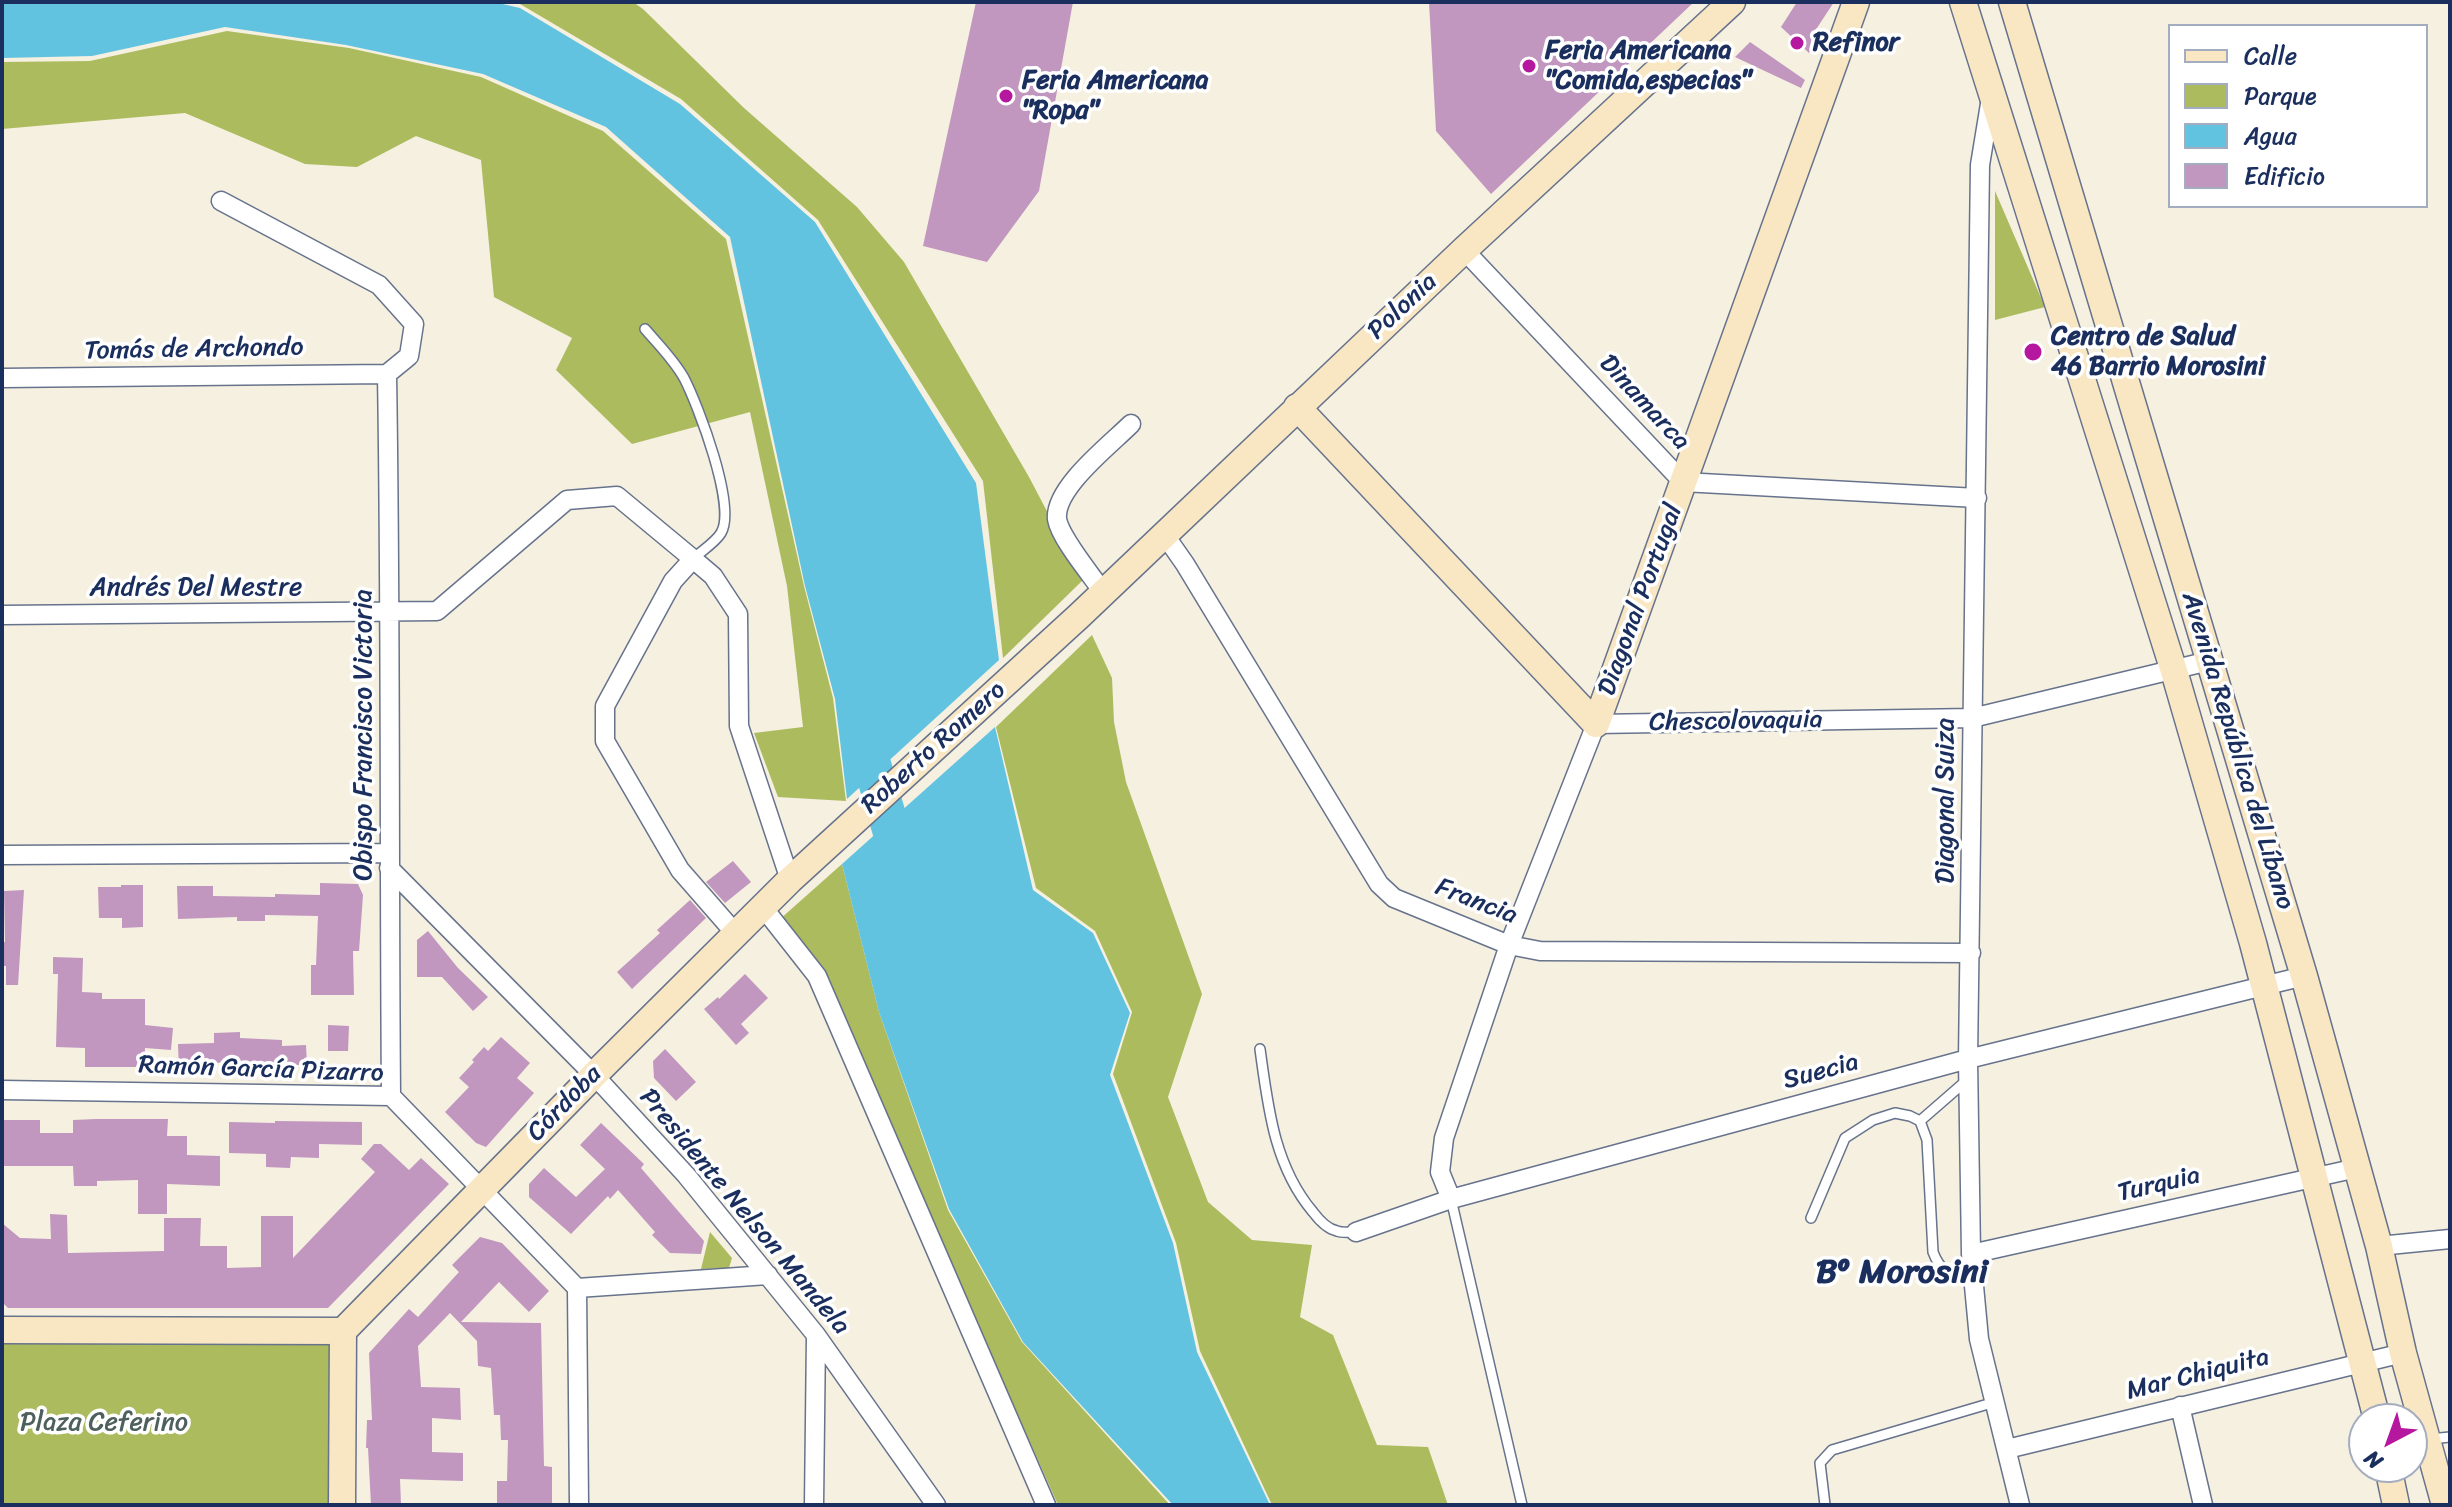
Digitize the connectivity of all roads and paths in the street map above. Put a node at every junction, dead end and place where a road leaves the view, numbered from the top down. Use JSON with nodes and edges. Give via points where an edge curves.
{"nodes":[{"id":1,"x":1732,"y":2,"type":"edge"},
{"id":2,"x":1856,"y":2,"type":"edge"},
{"id":3,"x":1963,"y":2,"type":"edge"},
{"id":4,"x":2012,"y":2,"type":"edge"},
{"id":5,"x":1992,"y":92,"type":"junction"},
{"id":6,"x":221,"y":201,"type":"dead end"},
{"id":7,"x":1464,"y":250,"type":"junction"},
{"id":8,"x":645,"y":329,"type":"dead end"},
{"id":9,"x":387,"y":374,"type":"junction"},
{"id":10,"x":2,"y":378,"type":"edge"},
{"id":11,"x":1297,"y":407,"type":"junction"},
{"id":12,"x":1131,"y":424,"type":"dead end"},
{"id":13,"x":1683,"y":482,"type":"junction"},
{"id":14,"x":1977,"y":498,"type":"junction"},
{"id":15,"x":1164,"y":534,"type":"junction"},
{"id":16,"x":693,"y":559,"type":"junction"},
{"id":17,"x":1103,"y":592,"type":"junction"},
{"id":18,"x":391,"y":612,"type":"junction"},
{"id":19,"x":2,"y":615,"type":"edge"},
{"id":20,"x":1079,"y":616,"type":"joint"},
{"id":21,"x":2209,"y":661,"type":"junction"},
{"id":22,"x":2174,"y":671,"type":"junction"},
{"id":23,"x":1972,"y":718,"type":"junction"},
{"id":24,"x":1596,"y":724,"type":"junction"},
{"id":25,"x":2,"y":855,"type":"edge"},
{"id":26,"x":389,"y":861,"type":"junction"},
{"id":27,"x":790,"y":880,"type":"junction"},
{"id":28,"x":762,"y":906,"type":"junction"},
{"id":29,"x":735,"y":933,"type":"junction"},
{"id":30,"x":1509,"y":945,"type":"junction"},
{"id":31,"x":1971,"y":953,"type":"junction"},
{"id":32,"x":2304,"y":976,"type":"junction"},
{"id":33,"x":2263,"y":986,"type":"junction"},
{"id":34,"x":1260,"y":1049,"type":"dead end"},
{"id":35,"x":1968,"y":1059,"type":"junction"},
{"id":36,"x":594,"y":1075,"type":"junction"},
{"id":37,"x":1969,"y":1079,"type":"junction"},
{"id":38,"x":2,"y":1090,"type":"edge"},
{"id":39,"x":391,"y":1096,"type":"junction"},
{"id":40,"x":1920,"y":1121,"type":"junction"},
{"id":41,"x":2357,"y":1168,"type":"junction"},
{"id":42,"x":2314,"y":1177,"type":"junction"},
{"id":43,"x":481,"y":1189,"type":"junction"},
{"id":44,"x":1451,"y":1199,"type":"junction"},
{"id":45,"x":1811,"y":1218,"type":"dead end"},
{"id":46,"x":1356,"y":1232,"type":"joint"},
{"id":47,"x":2450,"y":1239,"type":"edge"},
{"id":48,"x":2379,"y":1246,"type":"junction"},
{"id":49,"x":1971,"y":1254,"type":"junction"},
{"id":50,"x":768,"y":1275,"type":"junction"},
{"id":51,"x":1974,"y":1281,"type":"junction"},
{"id":52,"x":577,"y":1288,"type":"junction"},
{"id":53,"x":2,"y":1330,"type":"edge"},
{"id":54,"x":343,"y":1331,"type":"junction"},
{"id":55,"x":816,"y":1335,"type":"junction"},
{"id":56,"x":2403,"y":1353,"type":"junction"},
{"id":57,"x":2363,"y":1361,"type":"junction"},
{"id":58,"x":1995,"y":1402,"type":"junction"},
{"id":59,"x":2373,"y":1403,"type":"edge"},
{"id":60,"x":2180,"y":1406,"type":"junction"},
{"id":61,"x":2438,"y":1438,"type":"edge"},
{"id":62,"x":2007,"y":1449,"type":"junction"},
{"id":63,"x":2391,"y":1483,"type":"edge"},
{"id":64,"x":342,"y":1505,"type":"edge"},
{"id":65,"x":579,"y":1505,"type":"edge"},
{"id":66,"x":814,"y":1505,"type":"edge"},
{"id":67,"x":936,"y":1505,"type":"edge"},
{"id":68,"x":1046,"y":1505,"type":"edge"},
{"id":69,"x":1522,"y":1505,"type":"edge"},
{"id":70,"x":1825,"y":1505,"type":"edge"},
{"id":71,"x":2020,"y":1505,"type":"edge"},
{"id":72,"x":2203,"y":1505,"type":"edge"},
{"id":73,"x":2396,"y":1505,"type":"edge"},
{"id":74,"x":2445,"y":1505,"type":"edge"}],
"edges":[{"from":1,"to":7,"type":"main road","name":"Polonia"},
{"from":2,"to":13,"type":"main road","name":"Diagonal Portugal"},
{"from":3,"to":5,"type":"main road","name":"Avenida República del Líbano"},
{"from":4,"to":21,"type":"main road","name":"Avenida República del Líbano"},
{"from":5,"to":14,"type":"street","name":"Diagonal Suiza","via":[[1980,165]]},
{"from":5,"to":22,"type":"main road","name":"Avenida República del Líbano"},
{"from":6,"to":9,"type":"street","via":[[379,285],[414,324],[409,356]]},
{"from":7,"to":11,"type":"main road","name":"Polonia"},
{"from":7,"to":13,"type":"street","name":"Dinamarca"},
{"from":8,"to":16,"type":"lane","via":[[682,375],[719,473],[726,509],[722,533]]},
{"from":9,"to":10,"type":"street","name":"Tomás de Archondo"},
{"from":9,"to":18,"type":"street","name":"Obispo Francisco Victoria"},
{"from":11,"to":15,"type":"main road","name":"Polonia"},
{"from":11,"to":24,"type":"main road"},
{"from":12,"to":17,"type":"street","via":[[1060,498],[1057,519],[1062,534]]},
{"from":13,"to":14,"type":"street","name":"Dinamarca"},
{"from":13,"to":24,"type":"main road","name":"Diagonal Portugal"},
{"from":14,"to":23,"type":"street","name":"Diagonal Suiza"},
{"from":15,"to":17,"type":"main road","name":"Polonia"},
{"from":15,"to":30,"type":"street","name":"Francia","via":[[1379,884],[1394,898]]},
{"from":16,"to":18,"type":"street","name":"Andrés Del Mestre","via":[[617,496],[567,500],[437,611]]},
{"from":16,"to":27,"type":"street","via":[[713,576],[738,614],[739,726]]},
{"from":16,"to":29,"type":"street","via":[[673,581],[605,706],[605,741],[680,870]]},
{"from":17,"to":20,"type":"main road","name":"Polonia"},
{"from":18,"to":19,"type":"street","name":"Andrés Del Mestre"},
{"from":18,"to":26,"type":"street","name":"Obispo Francisco Victoria"},
{"from":20,"to":27,"type":"main road","name":"Roberto Romero"},
{"from":21,"to":22,"type":"street","name":"Chescolovaquia"},
{"from":21,"to":32,"type":"main road","name":"Avenida República del Líbano"},
{"from":22,"to":23,"type":"street","name":"Chescolovaquia"},
{"from":22,"to":33,"type":"main road","name":"Avenida República del Líbano"},
{"from":23,"to":24,"type":"street","name":"Chescolovaquia"},
{"from":23,"to":31,"type":"street","name":"Diagonal Suiza"},
{"from":24,"to":30,"type":"street","name":"Diagonal Portugal"},
{"from":25,"to":26,"type":"street"},
{"from":26,"to":36,"type":"street","name":"Presidente Nelson Mandela"},
{"from":26,"to":39,"type":"street","name":"Obispo Francisco Victoria"},
{"from":27,"to":28,"type":"main road","name":"Córdoba"},
{"from":28,"to":29,"type":"main road","name":"Córdoba"},
{"from":28,"to":68,"type":"street","via":[[817,976]]},
{"from":29,"to":36,"type":"main road","name":"Córdoba"},
{"from":30,"to":31,"type":"street","name":"Francia","via":[[1540,951]]},
{"from":30,"to":44,"type":"street","name":"Diagonal Portugal","via":[[1444,1138],[1440,1172]]},
{"from":31,"to":35,"type":"street","name":"Diagonal Suiza"},
{"from":32,"to":33,"type":"street","name":"Suecia"},
{"from":32,"to":41,"type":"main road","name":"Avenida República del Líbano"},
{"from":33,"to":35,"type":"street","name":"Suecia"},
{"from":33,"to":42,"type":"main road","name":"Avenida República del Líbano"},
{"from":34,"to":46,"type":"lane","via":[[1284,1168],[1321,1222],[1336,1231]]},
{"from":35,"to":37,"type":"street","name":"Diagonal Suiza"},
{"from":35,"to":44,"type":"street","name":"Suecia"},
{"from":36,"to":43,"type":"main road","name":"Córdoba"},
{"from":36,"to":50,"type":"street","name":"Presidente Nelson Mandela"},
{"from":37,"to":40,"type":"lane"},
{"from":37,"to":49,"type":"street","name":"Diagonal Suiza"},
{"from":38,"to":39,"type":"street","name":"Ramón García Pizarro"},
{"from":39,"to":43,"type":"street","name":"Ramón García Pizarro"},
{"from":40,"to":45,"type":"lane","via":[[1895,1113],[1845,1138]]},
{"from":40,"to":51,"type":"lane","via":[[1927,1140],[1933,1252],[1948,1273]]},
{"from":41,"to":42,"type":"street","name":"Turquia"},
{"from":41,"to":48,"type":"main road","name":"Avenida República del Líbano"},
{"from":42,"to":49,"type":"street","name":"Turquia"},
{"from":42,"to":57,"type":"main road","name":"Avenida República del Líbano"},
{"from":43,"to":52,"type":"street","name":"Ramón García Pizarro"},
{"from":43,"to":54,"type":"main road","name":"Córdoba"},
{"from":44,"to":46,"type":"street","name":"Suecia"},
{"from":44,"to":69,"type":"lane"},
{"from":47,"to":48,"type":"street"},
{"from":48,"to":56,"type":"main road","name":"Avenida República del Líbano"},
{"from":49,"to":51,"type":"street","name":"Diagonal Suiza"},
{"from":50,"to":52,"type":"street"},
{"from":50,"to":55,"type":"street","name":"Presidente Nelson Mandela"},
{"from":51,"to":58,"type":"street","name":"Diagonal Suiza","via":[[1979,1339]]},
{"from":52,"to":65,"type":"street"},
{"from":53,"to":54,"type":"main road"},
{"from":54,"to":64,"type":"main road"},
{"from":55,"to":66,"type":"street"},
{"from":55,"to":67,"type":"street","name":"Presidente Nelson Mandela"},
{"from":56,"to":57,"type":"street","name":"Mar Chiquita"},
{"from":56,"to":61,"type":"main road","name":"Avenida República del Líbano"},
{"from":57,"to":59,"type":"main road","name":"Avenida República del Líbano"},
{"from":57,"to":60,"type":"street","name":"Mar Chiquita"},
{"from":58,"to":62,"type":"street","name":"Diagonal Suiza"},
{"from":58,"to":70,"type":"lane","via":[[1832,1450],[1820,1463]]},
{"from":60,"to":62,"type":"street","name":"Mar Chiquita"},
{"from":60,"to":72,"type":"street"},
{"from":61,"to":74,"type":"main road","name":"Avenida República del Líbano"},
{"from":62,"to":71,"type":"street","name":"Diagonal Suiza"},
{"from":63,"to":73,"type":"main road"}]}
